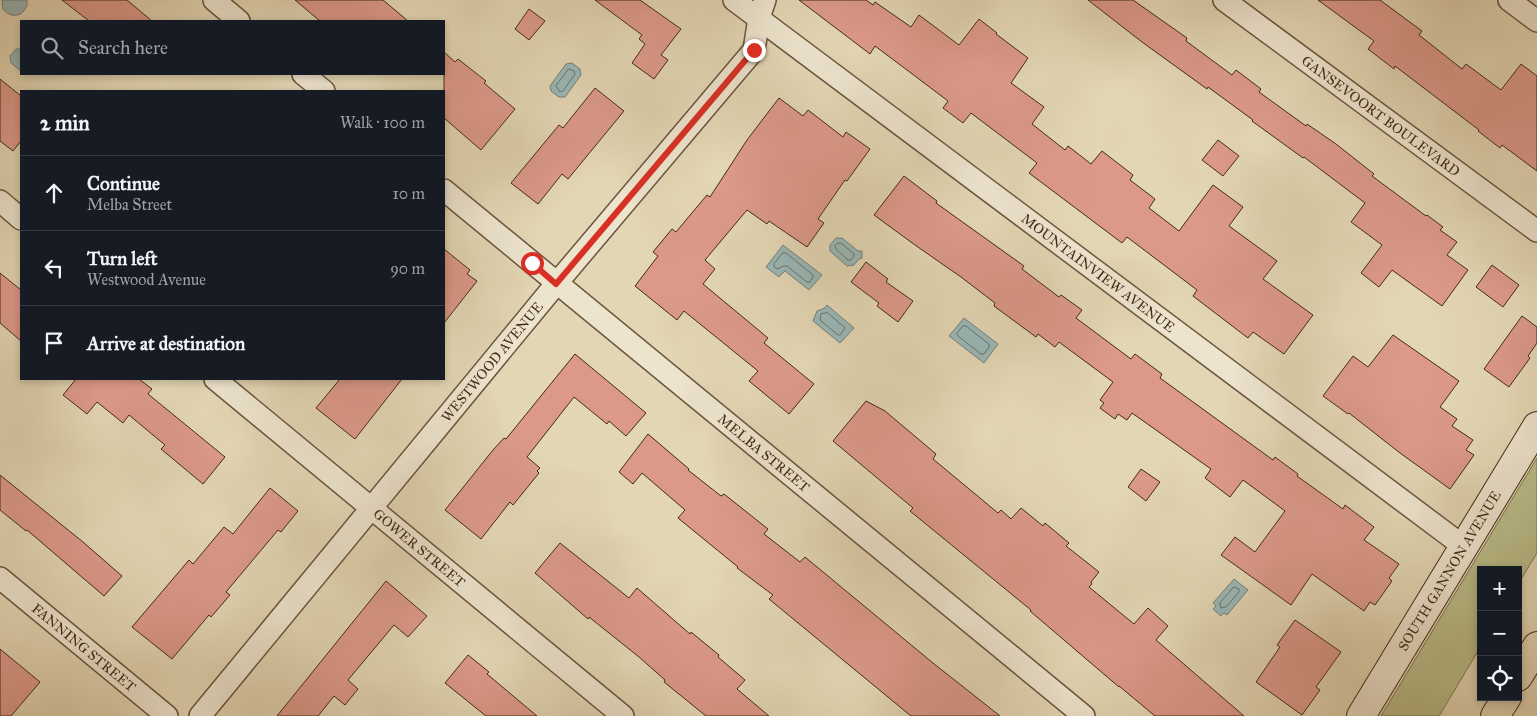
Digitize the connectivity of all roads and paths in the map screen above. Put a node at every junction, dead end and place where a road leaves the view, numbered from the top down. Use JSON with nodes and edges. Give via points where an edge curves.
{"nodes":[{"id":1,"x":214,"y":0,"type":"edge"},
{"id":2,"x":734,"y":0,"type":"edge"},
{"id":3,"x":1224,"y":0,"type":"edge"},
{"id":4,"x":1510,"y":0,"type":"edge"},
{"id":5,"x":762,"y":9,"type":"edge"},
{"id":6,"x":238,"y":20,"type":"edge"},
{"id":7,"x":1537,"y":21,"type":"edge"},
{"id":8,"x":304,"y":75,"type":"edge"},
{"id":9,"x":323,"y":90,"type":"edge"},
{"id":10,"x":445,"y":191,"type":"edge"},
{"id":11,"x":0,"y":201,"type":"edge"},
{"id":12,"x":20,"y":218,"type":"edge"},
{"id":13,"x":1537,"y":231,"type":"edge"},
{"id":14,"x":556,"y":284,"type":"junction"},
{"id":15,"x":215,"y":380,"type":"edge"},
{"id":16,"x":1537,"y":426,"type":"edge"},
{"id":17,"x":371,"y":509,"type":"junction"},
{"id":18,"x":1463,"y":546,"type":"junction"},
{"id":19,"x":0,"y":578,"type":"edge"},
{"id":20,"x":1537,"y":646,"type":"edge"},
{"id":21,"x":1522,"y":671,"type":"edge"},
{"id":22,"x":1504,"y":701,"type":"edge"},
{"id":23,"x":167,"y":716,"type":"edge"},
{"id":24,"x":200,"y":716,"type":"edge"},
{"id":25,"x":623,"y":716,"type":"edge"},
{"id":26,"x":1084,"y":716,"type":"edge"},
{"id":27,"x":1361,"y":716,"type":"edge"},
{"id":28,"x":1496,"y":716,"type":"edge"}],
"edges":[{"from":1,"to":6,"type":"street"},
{"from":2,"to":5,"type":"street","name":"MOUNTAINVIEW AVENUE"},
{"from":3,"to":13,"type":"street","name":"GANSEVOORT BOULEVARD"},
{"from":4,"to":7,"type":"street"},
{"from":5,"to":14,"type":"street","name":"WESTWOOD AVENUE","via":[[754,50]]},
{"from":5,"to":18,"type":"street","name":"MOUNTAINVIEW AVENUE"},
{"from":8,"to":9,"type":"street"},
{"from":10,"to":14,"type":"street","name":"MELBA STREET"},
{"from":11,"to":12,"type":"street"},
{"from":14,"to":17,"type":"street","name":"WESTWOOD AVENUE"},
{"from":14,"to":26,"type":"street","name":"MELBA STREET"},
{"from":15,"to":17,"type":"street","name":"GOWER STREET"},
{"from":16,"to":18,"type":"street","name":"SOUTH GANNON AVENUE"},
{"from":17,"to":24,"type":"street","name":"WESTWOOD AVENUE"},
{"from":17,"to":25,"type":"street","name":"GOWER STREET"},
{"from":18,"to":27,"type":"street","name":"SOUTH GANNON AVENUE"},
{"from":19,"to":23,"type":"street","name":"FANNING STREET"},
{"from":20,"to":21,"type":"highway"},
{"from":22,"to":28,"type":"highway"}]}
